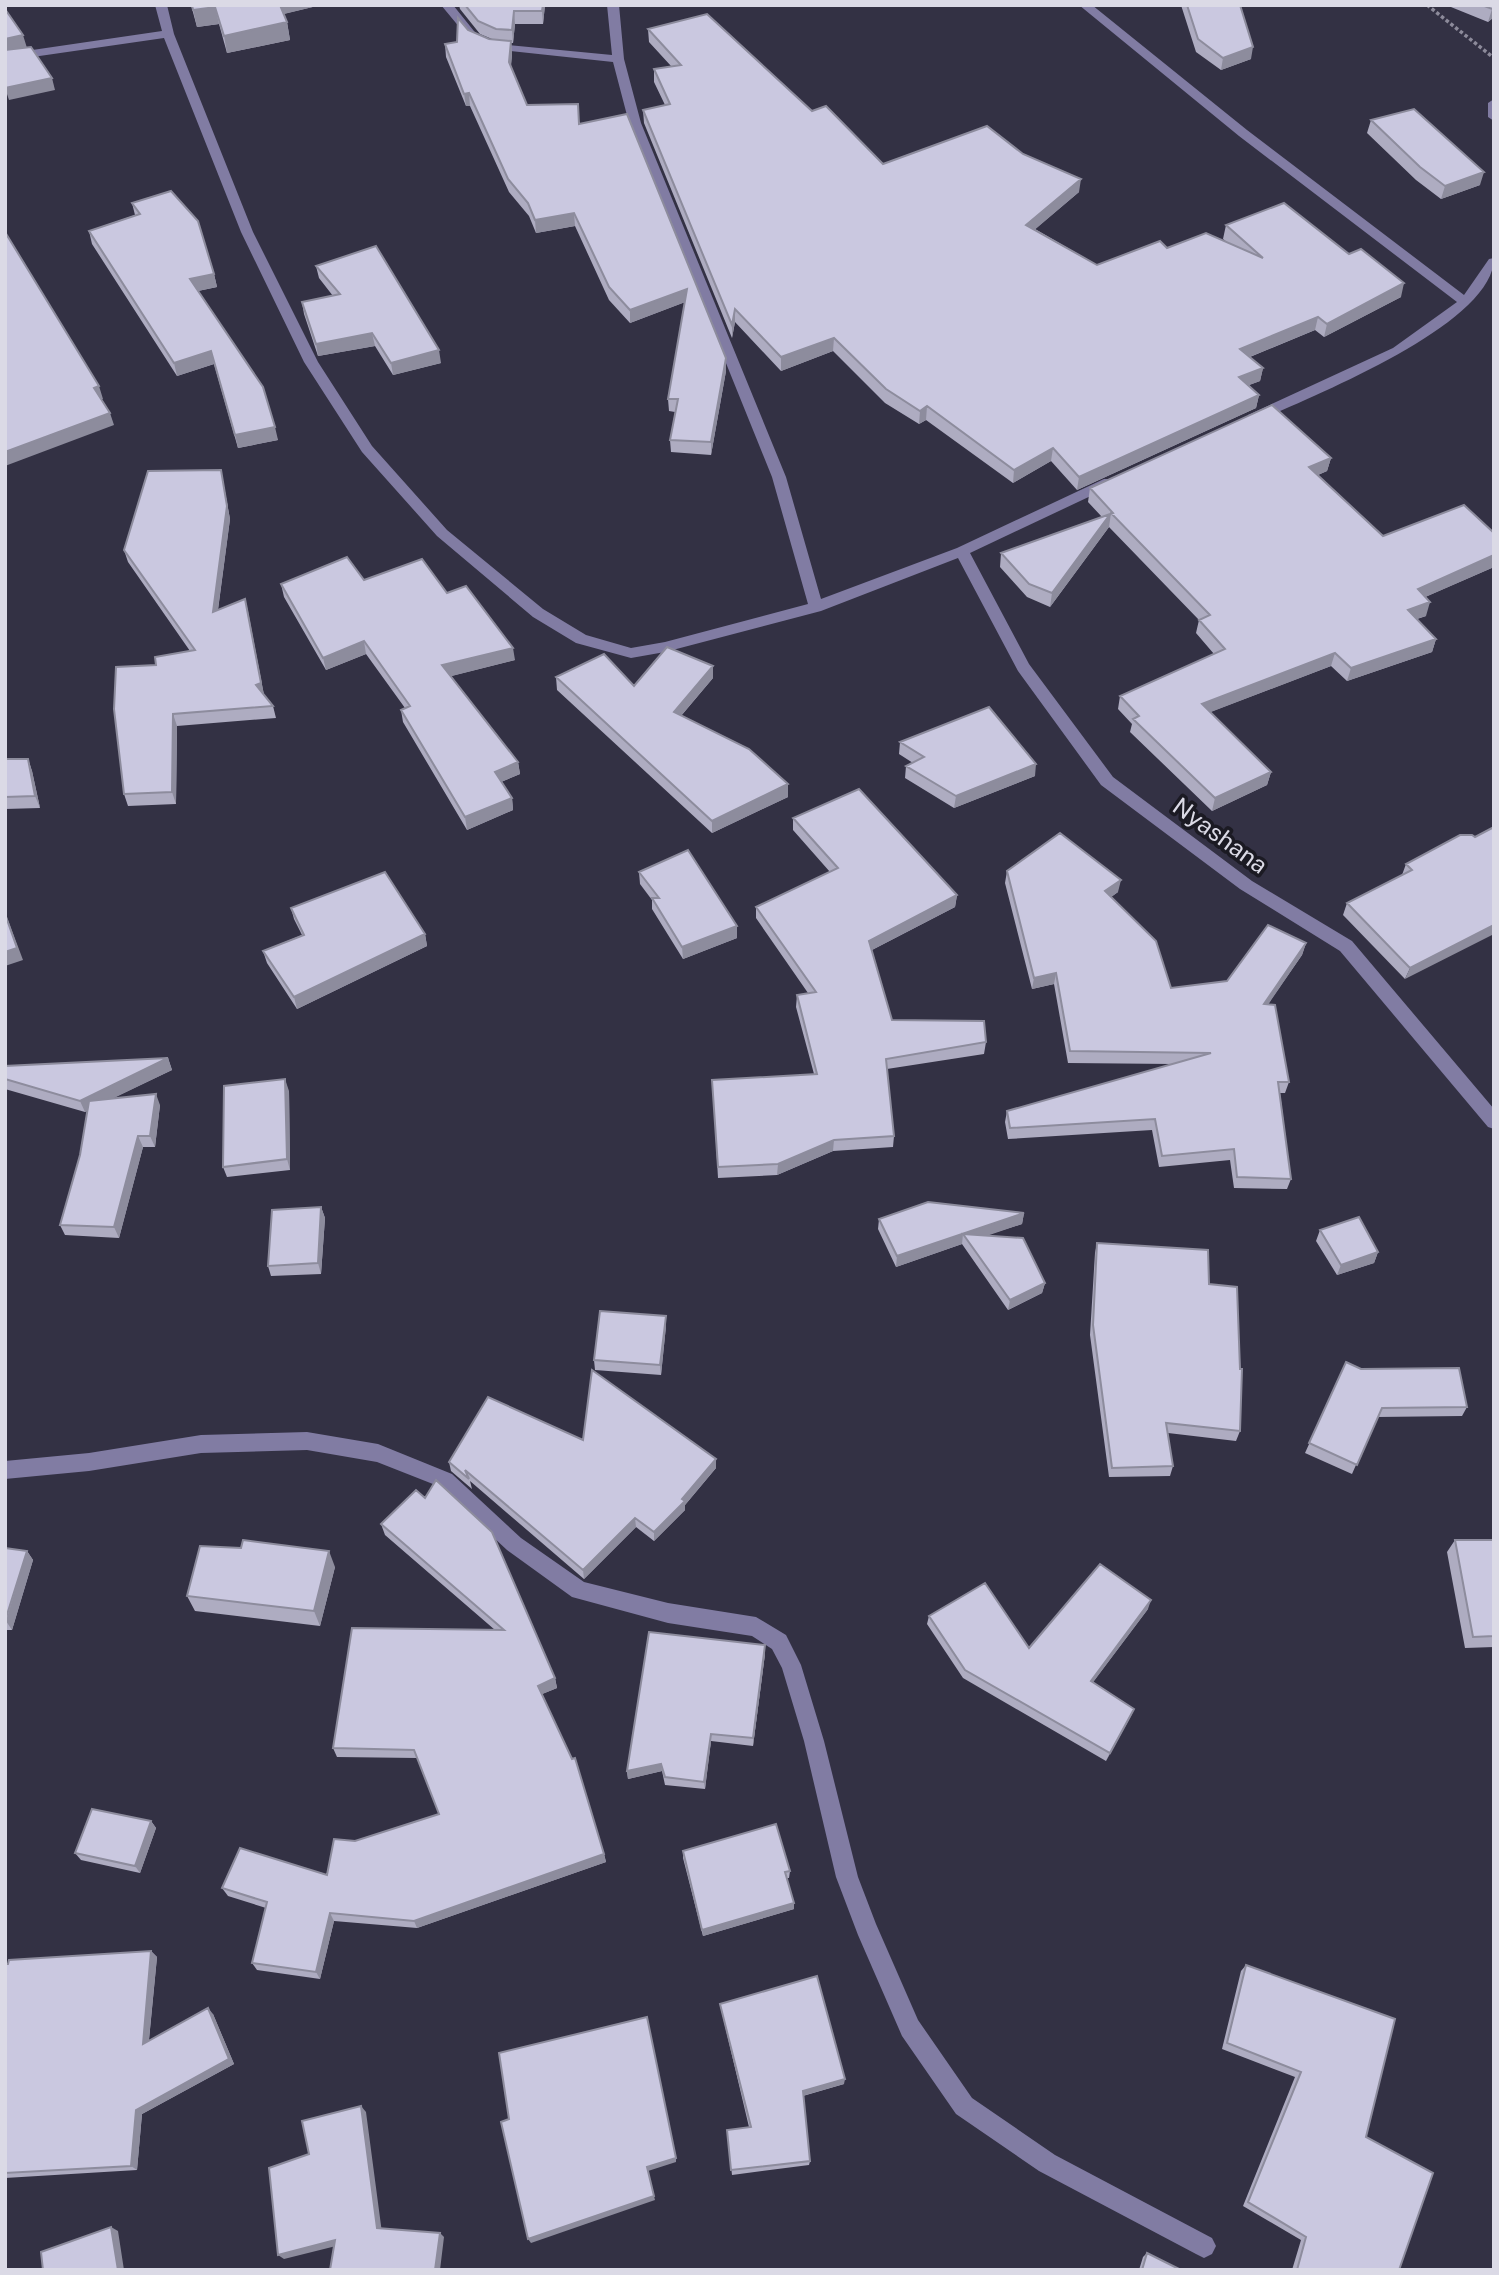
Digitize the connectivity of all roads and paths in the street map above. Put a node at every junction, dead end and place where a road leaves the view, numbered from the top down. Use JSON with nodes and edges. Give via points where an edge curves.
{"nodes":[{"id":1,"x":161,"y":5,"type":"edge"},
{"id":2,"x":447,"y":5,"type":"edge"},
{"id":3,"x":613,"y":5,"type":"edge"},
{"id":4,"x":1086,"y":5,"type":"edge"},
{"id":5,"x":1427,"y":5,"type":"edge"},
{"id":6,"x":168,"y":34,"type":"junction"},
{"id":7,"x":5,"y":58,"type":"edge"},
{"id":8,"x":1494,"y":58,"type":"edge"},
{"id":9,"x":618,"y":59,"type":"junction"},
{"id":10,"x":1494,"y":103,"type":"edge"},
{"id":11,"x":1494,"y":117,"type":"edge"},
{"id":12,"x":1494,"y":262,"type":"edge"},
{"id":13,"x":1465,"y":302,"type":"junction"},
{"id":14,"x":1241,"y":423,"type":"edge"},
{"id":15,"x":1117,"y":479,"type":"edge"},
{"id":16,"x":962,"y":551,"type":"junction"},
{"id":17,"x":816,"y":607,"type":"junction"},
{"id":18,"x":1494,"y":1122,"type":"edge"},
{"id":19,"x":5,"y":1469,"type":"edge"},
{"id":20,"x":1204,"y":2246,"type":"dead end"}],
"edges":[{"from":1,"to":6,"type":"street"},
{"from":2,"to":9,"type":"street","via":[[474,38],[495,47]]},
{"from":3,"to":9,"type":"street"},
{"from":4,"to":13,"type":"street","via":[[1243,133]]},
{"from":5,"to":8,"type":"path"},
{"from":6,"to":7,"type":"street"},
{"from":6,"to":17,"type":"street","via":[[247,232],[311,362],[367,449],[442,533],[538,613],[580,639],[631,653]]},
{"from":9,"to":17,"type":"street","via":[[635,123],[779,477]]},
{"from":10,"to":11,"type":"street"},
{"from":12,"to":13,"type":"street"},
{"from":13,"to":14,"type":"street","via":[[1398,351]]},
{"from":15,"to":16,"type":"street"},
{"from":16,"to":17,"type":"street"},
{"from":16,"to":18,"type":"street","name":"Nyashana","via":[[1023,667],[1107,781],[1246,885],[1346,946]]},
{"from":19,"to":20,"type":"street","via":[[89,1462],[201,1444],[307,1441],[378,1453],[445,1480],[514,1544],[579,1590],[668,1613],[756,1627],[779,1642],[791,1665],[847,1877],[910,2028],[964,2106],[1047,2163]]}]}
